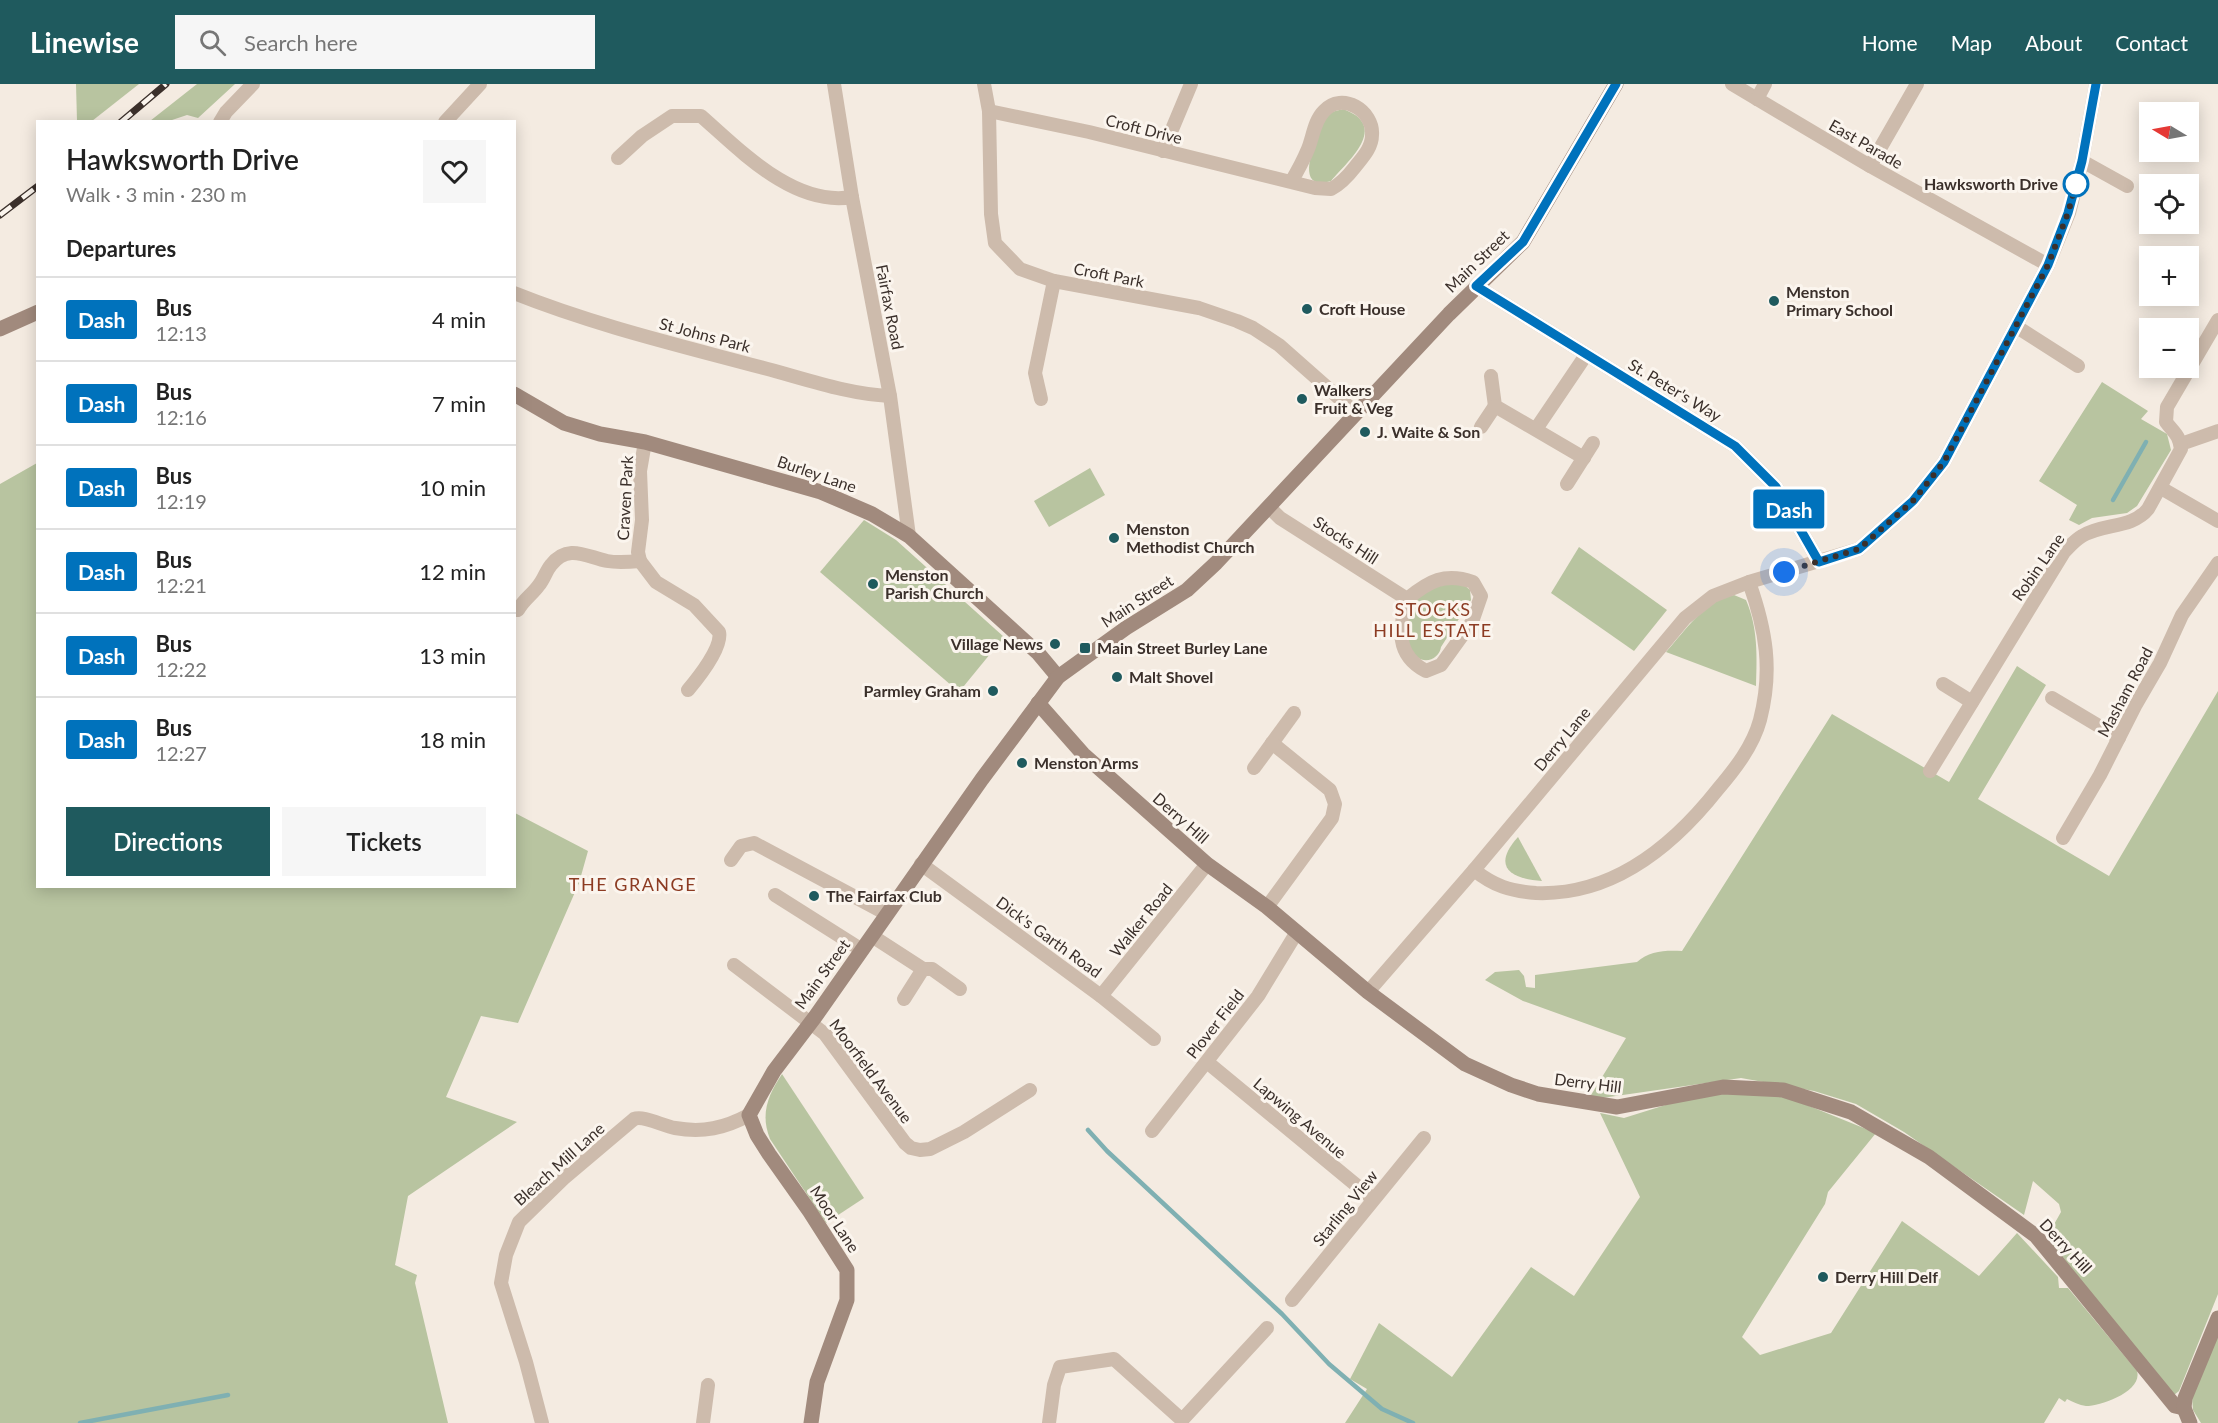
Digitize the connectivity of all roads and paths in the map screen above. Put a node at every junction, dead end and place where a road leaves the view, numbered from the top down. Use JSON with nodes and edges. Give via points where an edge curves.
{"nodes":[{"id":1,"x":252,"y":84,"type":"edge"},
{"id":2,"x":480,"y":84,"type":"edge"},
{"id":3,"x":834,"y":84,"type":"edge"},
{"id":4,"x":984,"y":84,"type":"edge"},
{"id":5,"x":1191,"y":84,"type":"edge"},
{"id":6,"x":1616,"y":84,"type":"edge"},
{"id":7,"x":1732,"y":84,"type":"edge"},
{"id":8,"x":1765,"y":84,"type":"edge"},
{"id":9,"x":1917,"y":84,"type":"edge"},
{"id":10,"x":2096,"y":84,"type":"edge"},
{"id":11,"x":1757,"y":99,"type":"junction"},
{"id":12,"x":989,"y":111,"type":"junction"},
{"id":13,"x":221,"y":120,"type":"edge"},
{"id":14,"x":447,"y":120,"type":"edge"},
{"id":15,"x":1163,"y":151,"type":"junction"},
{"id":16,"x":618,"y":159,"type":"dead end"},
{"id":17,"x":2082,"y":161,"type":"junction"},
{"id":18,"x":1869,"y":166,"type":"junction"},
{"id":19,"x":1291,"y":182,"type":"junction"},
{"id":20,"x":2127,"y":186,"type":"dead end"},
{"id":21,"x":852,"y":197,"type":"junction"},
{"id":22,"x":2048,"y":265,"type":"junction"},
{"id":23,"x":1054,"y":281,"type":"junction"},
{"id":24,"x":1476,"y":286,"type":"junction"},
{"id":25,"x":516,"y":294,"type":"edge"},
{"id":26,"x":36,"y":313,"type":"edge"},
{"id":27,"x":2218,"y":320,"type":"edge"},
{"id":28,"x":2016,"y":327,"type":"junction"},
{"id":29,"x":0,"y":329,"type":"edge"},
{"id":30,"x":1586,"y":356,"type":"junction"},
{"id":31,"x":2078,"y":366,"type":"dead end"},
{"id":32,"x":1491,"y":376,"type":"dead end"},
{"id":33,"x":516,"y":395,"type":"edge"},
{"id":34,"x":890,"y":396,"type":"junction"},
{"id":35,"x":1041,"y":399,"type":"dead end"},
{"id":36,"x":1495,"y":406,"type":"junction"},
{"id":37,"x":1356,"y":412,"type":"junction"},
{"id":38,"x":1481,"y":427,"type":"dead end"},
{"id":39,"x":1536,"y":429,"type":"junction"},
{"id":40,"x":2218,"y":431,"type":"edge"},
{"id":41,"x":645,"y":442,"type":"junction"},
{"id":42,"x":1593,"y":443,"type":"dead end"},
{"id":43,"x":2181,"y":444,"type":"junction"},
{"id":44,"x":1584,"y":458,"type":"junction"},
{"id":45,"x":1566,"y":484,"type":"dead end"},
{"id":46,"x":2161,"y":488,"type":"junction"},
{"id":47,"x":1269,"y":507,"type":"junction"},
{"id":48,"x":2218,"y":521,"type":"edge"},
{"id":49,"x":909,"y":536,"type":"junction"},
{"id":50,"x":640,"y":561,"type":"junction"},
{"id":51,"x":1819,"y":562,"type":"junction"},
{"id":52,"x":2218,"y":563,"type":"edge"},
{"id":53,"x":1749,"y":582,"type":"junction"},
{"id":54,"x":1407,"y":599,"type":"junction"},
{"id":55,"x":518,"y":610,"type":"dead end"},
{"id":56,"x":1058,"y":677,"type":"junction"},
{"id":57,"x":1943,"y":684,"type":"dead end"},
{"id":58,"x":688,"y":690,"type":"dead end"},
{"id":59,"x":2052,"y":698,"type":"dead end"},
{"id":60,"x":1972,"y":702,"type":"junction"},
{"id":61,"x":1038,"y":703,"type":"junction"},
{"id":62,"x":1294,"y":713,"type":"dead end"},
{"id":63,"x":2119,"y":738,"type":"junction"},
{"id":64,"x":1272,"y":743,"type":"junction"},
{"id":65,"x":1254,"y":768,"type":"dead end"},
{"id":66,"x":1930,"y":771,"type":"dead end"},
{"id":67,"x":2063,"y":838,"type":"dead end"},
{"id":68,"x":731,"y":860,"type":"dead end"},
{"id":69,"x":921,"y":864,"type":"junction"},
{"id":70,"x":1207,"y":864,"type":"junction"},
{"id":71,"x":1474,"y":870,"type":"junction"},
{"id":72,"x":775,"y":895,"type":"dead end"},
{"id":73,"x":1267,"y":907,"type":"junction"},
{"id":74,"x":887,"y":914,"type":"junction"},
{"id":75,"x":1297,"y":932,"type":"junction"},
{"id":76,"x":872,"y":936,"type":"junction"},
{"id":77,"x":862,"y":950,"type":"junction"},
{"id":78,"x":734,"y":965,"type":"dead end"},
{"id":79,"x":923,"y":969,"type":"junction"},
{"id":80,"x":960,"y":989,"type":"dead end"},
{"id":81,"x":1368,"y":992,"type":"junction"},
{"id":82,"x":1101,"y":996,"type":"junction"},
{"id":83,"x":904,"y":999,"type":"dead end"},
{"id":84,"x":810,"y":1021,"type":"junction"},
{"id":85,"x":1154,"y":1039,"type":"dead end"},
{"id":86,"x":1207,"y":1062,"type":"junction"},
{"id":87,"x":1030,"y":1090,"type":"dead end"},
{"id":88,"x":749,"y":1114,"type":"junction"},
{"id":89,"x":1152,"y":1131,"type":"dead end"},
{"id":90,"x":1424,"y":1138,"type":"dead end"},
{"id":91,"x":1373,"y":1199,"type":"junction"},
{"id":92,"x":1292,"y":1300,"type":"dead end"},
{"id":93,"x":2218,"y":1318,"type":"edge"},
{"id":94,"x":1267,"y":1328,"type":"dead end"},
{"id":95,"x":708,"y":1385,"type":"dead end"},
{"id":96,"x":2184,"y":1408,"type":"junction"},
{"id":97,"x":542,"y":1423,"type":"edge"},
{"id":98,"x":703,"y":1423,"type":"edge"},
{"id":99,"x":811,"y":1423,"type":"edge"},
{"id":100,"x":1048,"y":1423,"type":"edge"},
{"id":101,"x":2190,"y":1423,"type":"edge"}],
"edges":[{"from":1,"to":13,"type":"street"},
{"from":2,"to":14,"type":"street"},
{"from":3,"to":21,"type":"street","name":"Fairfax Road"},
{"from":4,"to":12,"type":"street","name":"Croft Park"},
{"from":5,"to":15,"type":"street"},
{"from":6,"to":24,"type":"street","name":"Main Street","via":[[1523,242]]},
{"from":7,"to":11,"type":"street","name":"East Parade"},
{"from":8,"to":11,"type":"street"},
{"from":9,"to":18,"type":"street"},
{"from":10,"to":17,"type":"street"},
{"from":11,"to":18,"type":"street","name":"East Parade"},
{"from":12,"to":15,"type":"street","name":"Croft Drive"},
{"from":12,"to":23,"type":"street","name":"Croft Park","via":[[995,243],[1020,269]]},
{"from":15,"to":19,"type":"street","name":"Croft Drive"},
{"from":16,"to":21,"type":"street","via":[[642,136],[672,116],[701,116],[756,166],[783,182],[836,200]]},
{"from":17,"to":20,"type":"street"},
{"from":17,"to":22,"type":"street"},
{"from":18,"to":22,"type":"street","name":"East Parade"},
{"from":19,"to":19,"type":"street","name":"Croft Drive","via":[[1315,188],[1338,186],[1370,146],[1371,125],[1363,111],[1345,103],[1331,105],[1324,111]]},
{"from":21,"to":34,"type":"street","name":"Fairfax Road"},
{"from":22,"to":28,"type":"street"},
{"from":23,"to":35,"type":"street","via":[[1035,373]]},
{"from":23,"to":37,"type":"street","name":"Croft Park","via":[[1199,308],[1253,328],[1279,345]]},
{"from":24,"to":30,"type":"street","name":"St. Peter's Way"},
{"from":24,"to":37,"type":"street","name":"Main Street"},
{"from":25,"to":34,"type":"street","name":"St Johns Park","via":[[630,333],[817,382]]},
{"from":26,"to":29,"type":"street"},
{"from":27,"to":43,"type":"street","via":[[2167,407],[2166,422]]},
{"from":28,"to":31,"type":"street"},
{"from":28,"to":51,"type":"street","via":[[1944,462],[1913,501],[1859,549]]},
{"from":30,"to":39,"type":"street"},
{"from":30,"to":51,"type":"street","name":"St. Peter's Way","via":[[1735,446],[1776,487]]},
{"from":32,"to":36,"type":"street"},
{"from":33,"to":41,"type":"street","name":"Burley Lane","via":[[564,423]]},
{"from":34,"to":49,"type":"street","name":"Fairfax Road"},
{"from":36,"to":38,"type":"street"},
{"from":36,"to":39,"type":"street"},
{"from":37,"to":47,"type":"street","name":"Main Street"},
{"from":39,"to":44,"type":"street"},
{"from":40,"to":43,"type":"street"},
{"from":41,"to":49,"type":"street","name":"Burley Lane","via":[[821,492],[872,514]]},
{"from":41,"to":50,"type":"street","name":"Craven Park","via":[[640,471]]},
{"from":42,"to":44,"type":"street"},
{"from":43,"to":46,"type":"street","name":"Robin Lane","via":[[2179,457]]},
{"from":44,"to":45,"type":"street"},
{"from":46,"to":48,"type":"street"},
{"from":46,"to":60,"type":"street","name":"Robin Lane","via":[[2142,516],[2092,531],[2073,543]]},
{"from":47,"to":54,"type":"street","name":"Stocks Hill","via":[[1280,518]]},
{"from":47,"to":56,"type":"street","name":"Main Street","via":[[1187,590]]},
{"from":49,"to":56,"type":"street","name":"Burley Lane","via":[[1038,653]]},
{"from":50,"to":55,"type":"street","via":[[606,561],[574,552],[563,556],[551,564],[539,586]]},
{"from":50,"to":58,"type":"street","name":"Craven Park","via":[[656,582],[694,605],[720,637]]},
{"from":51,"to":53,"type":"street","name":"Derry Lane"},
{"from":52,"to":63,"type":"street","name":"Masham Road","via":[[2182,615]]},
{"from":53,"to":71,"type":"street","name":"Derry Lane","via":[[1713,596],[1685,618]]},
{"from":53,"to":71,"type":"street","via":[[1766,637],[1765,695],[1748,748],[1708,803],[1660,849],[1611,880],[1556,894],[1527,892],[1490,883]]},
{"from":54,"to":54,"type":"street","via":[[1400,625],[1405,653],[1415,665],[1426,670],[1441,665],[1472,622],[1481,596],[1473,582],[1458,576],[1423,586]]},
{"from":56,"to":61,"type":"street","name":"Main Street"},
{"from":57,"to":60,"type":"street"},
{"from":59,"to":63,"type":"street"},
{"from":60,"to":66,"type":"street","name":"Robin Lane"},
{"from":61,"to":69,"type":"street","name":"Main Street"},
{"from":61,"to":70,"type":"street","name":"Derry Hill","via":[[1083,754]]},
{"from":62,"to":64,"type":"street"},
{"from":63,"to":67,"type":"street","name":"Masham Road"},
{"from":64,"to":65,"type":"street"},
{"from":64,"to":73,"type":"street","via":[[1330,790],[1335,804],[1332,818]]},
{"from":68,"to":74,"type":"street","via":[[741,846],[753,843]]},
{"from":69,"to":74,"type":"street","name":"Main Street"},
{"from":69,"to":82,"type":"street","name":"Dick's Garth Road"},
{"from":70,"to":73,"type":"street","name":"Derry Hill"},
{"from":70,"to":82,"type":"street","name":"Walker Road"},
{"from":71,"to":81,"type":"street","name":"Derry Lane"},
{"from":72,"to":77,"type":"street"},
{"from":73,"to":75,"type":"street","name":"Derry Hill"},
{"from":74,"to":76,"type":"street","name":"Main Street"},
{"from":75,"to":81,"type":"street","name":"Derry Hill"},
{"from":75,"to":86,"type":"street","name":"Plover Field","via":[[1258,996]]},
{"from":76,"to":77,"type":"street","name":"Main Street"},
{"from":76,"to":79,"type":"street"},
{"from":77,"to":84,"type":"street","name":"Main Street"},
{"from":78,"to":84,"type":"street","name":"Moorfield Avenue"},
{"from":79,"to":80,"type":"street","via":[[933,969]]},
{"from":79,"to":83,"type":"street"},
{"from":81,"to":96,"type":"street","name":"Derry Hill","via":[[1466,1064],[1538,1094],[1617,1107],[1723,1087],[1783,1090],[1851,1112],[1929,1158],[2036,1236],[2175,1406]]},
{"from":82,"to":85,"type":"street","name":"Dick's Garth Road"},
{"from":84,"to":87,"type":"street","name":"Moorfield Avenue","via":[[825,1035],[911,1148],[930,1149]]},
{"from":84,"to":88,"type":"street","name":"Main Street"},
{"from":86,"to":89,"type":"street","name":"Plover Field"},
{"from":86,"to":91,"type":"street","name":"Lapwing Avenue"},
{"from":88,"to":97,"type":"street","name":"Bleach Mill Lane","via":[[729,1125],[703,1131],[675,1128],[643,1117],[634,1119],[519,1222],[506,1255],[501,1284]]},
{"from":88,"to":99,"type":"street","name":"Moor Lane","via":[[757,1135],[847,1270],[847,1300],[817,1383]]},
{"from":90,"to":91,"type":"street","name":"Starling View"},
{"from":91,"to":92,"type":"street","name":"Starling View"},
{"from":93,"to":96,"type":"street"},
{"from":94,"to":100,"type":"street","via":[[1182,1420],[1114,1359],[1060,1367]]},
{"from":95,"to":98,"type":"street"},
{"from":96,"to":101,"type":"street"}]}
